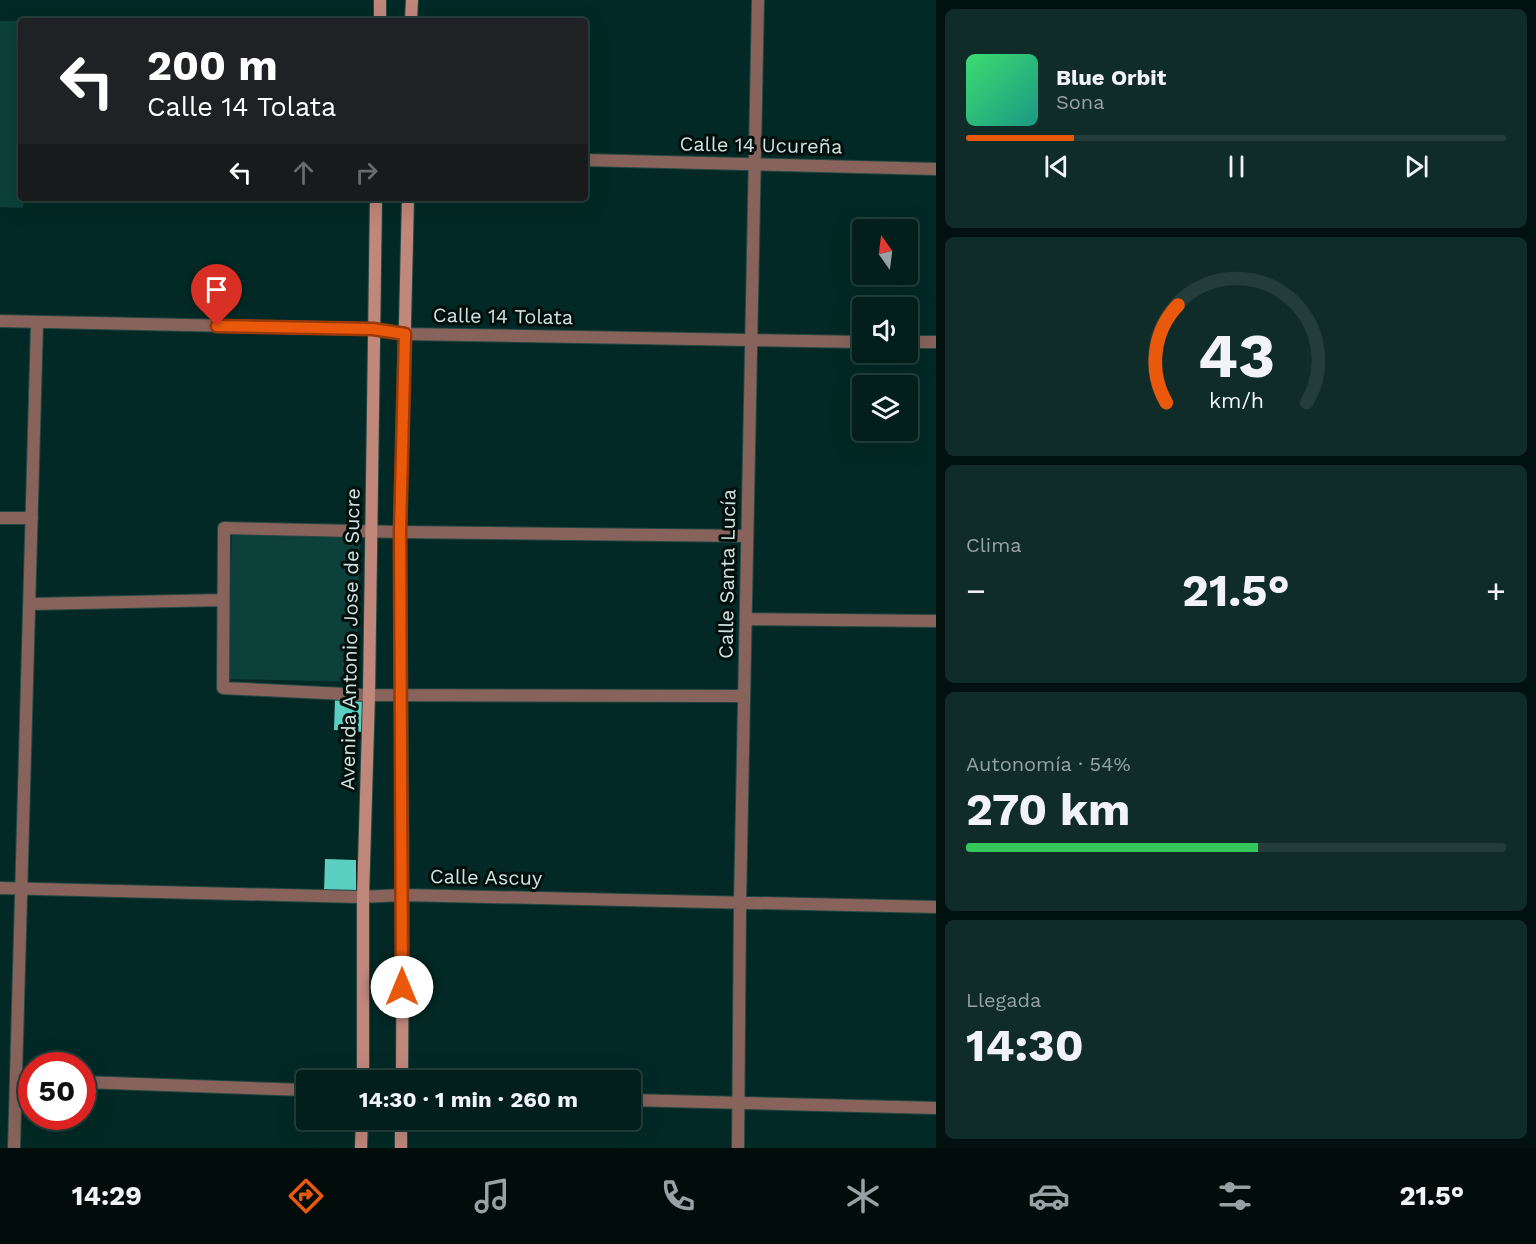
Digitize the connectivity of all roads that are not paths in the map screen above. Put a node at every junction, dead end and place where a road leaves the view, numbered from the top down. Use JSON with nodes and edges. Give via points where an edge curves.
{"nodes":[{"id":1,"x":380,"y":0,"type":"edge"},
{"id":2,"x":412,"y":0,"type":"edge"},
{"id":3,"x":758,"y":0,"type":"edge"},
{"id":4,"x":380,"y":18,"type":"edge"},
{"id":5,"x":411,"y":18,"type":"edge"},
{"id":6,"x":588,"y":160,"type":"edge"},
{"id":7,"x":755,"y":165,"type":"junction"},
{"id":8,"x":936,"y":169,"type":"edge"},
{"id":9,"x":376,"y":201,"type":"edge"},
{"id":10,"x":408,"y":201,"type":"edge"},
{"id":11,"x":0,"y":321,"type":"edge"},
{"id":12,"x":38,"y":323,"type":"junction"},
{"id":13,"x":373,"y":329,"type":"junction"},
{"id":14,"x":405,"y":334,"type":"junction"},
{"id":15,"x":751,"y":340,"type":"junction"},
{"id":16,"x":852,"y":342,"type":"edge"},
{"id":17,"x":918,"y":342,"type":"edge"},
{"id":18,"x":936,"y":342,"type":"edge"},
{"id":19,"x":0,"y":518,"type":"edge"},
{"id":20,"x":32,"y":518,"type":"junction"},
{"id":21,"x":371,"y":531,"type":"junction"},
{"id":22,"x":400,"y":532,"type":"junction"},
{"id":23,"x":747,"y":536,"type":"junction"},
{"id":24,"x":223,"y":600,"type":"junction"},
{"id":25,"x":30,"y":604,"type":"junction"},
{"id":26,"x":746,"y":619,"type":"junction"},
{"id":27,"x":936,"y":621,"type":"edge"},
{"id":28,"x":369,"y":695,"type":"junction"},
{"id":29,"x":400,"y":695,"type":"junction"},
{"id":30,"x":744,"y":696,"type":"junction"},
{"id":31,"x":0,"y":888,"type":"edge"},
{"id":32,"x":21,"y":888,"type":"junction"},
{"id":33,"x":403,"y":895,"type":"junction"},
{"id":34,"x":363,"y":897,"type":"junction"},
{"id":35,"x":740,"y":903,"type":"junction"},
{"id":36,"x":936,"y":907,"type":"edge"},
{"id":37,"x":363,"y":1070,"type":"edge"},
{"id":38,"x":402,"y":1070,"type":"edge"},
{"id":39,"x":16,"y":1079,"type":"joint"},
{"id":40,"x":96,"y":1082,"type":"edge"},
{"id":41,"x":296,"y":1090,"type":"edge"},
{"id":42,"x":641,"y":1100,"type":"edge"},
{"id":43,"x":740,"y":1102,"type":"junction"},
{"id":44,"x":936,"y":1108,"type":"edge"},
{"id":45,"x":362,"y":1130,"type":"edge"},
{"id":46,"x":401,"y":1130,"type":"edge"},
{"id":47,"x":14,"y":1148,"type":"edge"},
{"id":48,"x":361,"y":1148,"type":"edge"},
{"id":49,"x":401,"y":1148,"type":"edge"},
{"id":50,"x":738,"y":1148,"type":"edge"}],
"edges":[{"from":1,"to":4,"type":"main road"},
{"from":2,"to":5,"type":"main road"},
{"from":3,"to":7,"type":"street","name":"Calle Santa Lucía"},
{"from":6,"to":7,"type":"street","name":"Calle 14 Ucureña"},
{"from":7,"to":8,"type":"street","name":"Calle 14 Ucureña"},
{"from":7,"to":15,"type":"street","name":"Calle Santa Lucía"},
{"from":9,"to":13,"type":"main road","name":"Avenida Antonio Jose de Sucre"},
{"from":10,"to":14,"type":"main road"},
{"from":11,"to":12,"type":"street","name":"Calle 14 Tolata"},
{"from":12,"to":13,"type":"street","name":"Calle 14 Tolata"},
{"from":12,"to":20,"type":"street"},
{"from":13,"to":14,"type":"street","name":"Calle 14 Tolata"},
{"from":13,"to":21,"type":"main road","name":"Avenida Antonio Jose de Sucre"},
{"from":14,"to":15,"type":"street","name":"Calle 14 Tolata"},
{"from":14,"to":22,"type":"main road"},
{"from":15,"to":16,"type":"street","name":"Calle 14 Tolata"},
{"from":15,"to":23,"type":"street","name":"Calle Santa Lucía"},
{"from":17,"to":18,"type":"street"},
{"from":19,"to":20,"type":"street"},
{"from":20,"to":25,"type":"street"},
{"from":21,"to":22,"type":"street"},
{"from":21,"to":24,"type":"street","via":[[224,528]]},
{"from":21,"to":28,"type":"main road","name":"Avenida Antonio Jose de Sucre"},
{"from":22,"to":23,"type":"street"},
{"from":22,"to":29,"type":"main road"},
{"from":23,"to":26,"type":"street","name":"Calle Santa Lucía"},
{"from":24,"to":25,"type":"street"},
{"from":24,"to":28,"type":"street","via":[[224,688]]},
{"from":25,"to":32,"type":"street"},
{"from":26,"to":27,"type":"street"},
{"from":26,"to":30,"type":"street","name":"Calle Santa Lucía"},
{"from":28,"to":29,"type":"street"},
{"from":28,"to":34,"type":"main road","name":"Avenida Antonio Jose de Sucre"},
{"from":29,"to":30,"type":"street"},
{"from":29,"to":33,"type":"main road"},
{"from":30,"to":35,"type":"street","name":"Calle Santa Lucía"},
{"from":31,"to":32,"type":"street","name":"Calle Ascuy"},
{"from":32,"to":34,"type":"street","name":"Calle Ascuy"},
{"from":32,"to":39,"type":"street"},
{"from":33,"to":34,"type":"street","name":"Calle Ascuy"},
{"from":33,"to":35,"type":"street","name":"Calle Ascuy"},
{"from":33,"to":38,"type":"main road"},
{"from":34,"to":37,"type":"main road","name":"Avenida Antonio Jose de Sucre"},
{"from":35,"to":36,"type":"street","name":"Calle Ascuy"},
{"from":35,"to":43,"type":"street","name":"Calle Santa Lucía"},
{"from":39,"to":47,"type":"street"},
{"from":40,"to":41,"type":"street"},
{"from":42,"to":43,"type":"street"},
{"from":43,"to":44,"type":"street"},
{"from":43,"to":50,"type":"street","name":"Calle Santa Lucía"},
{"from":45,"to":48,"type":"main road"},
{"from":46,"to":49,"type":"main road"}]}
